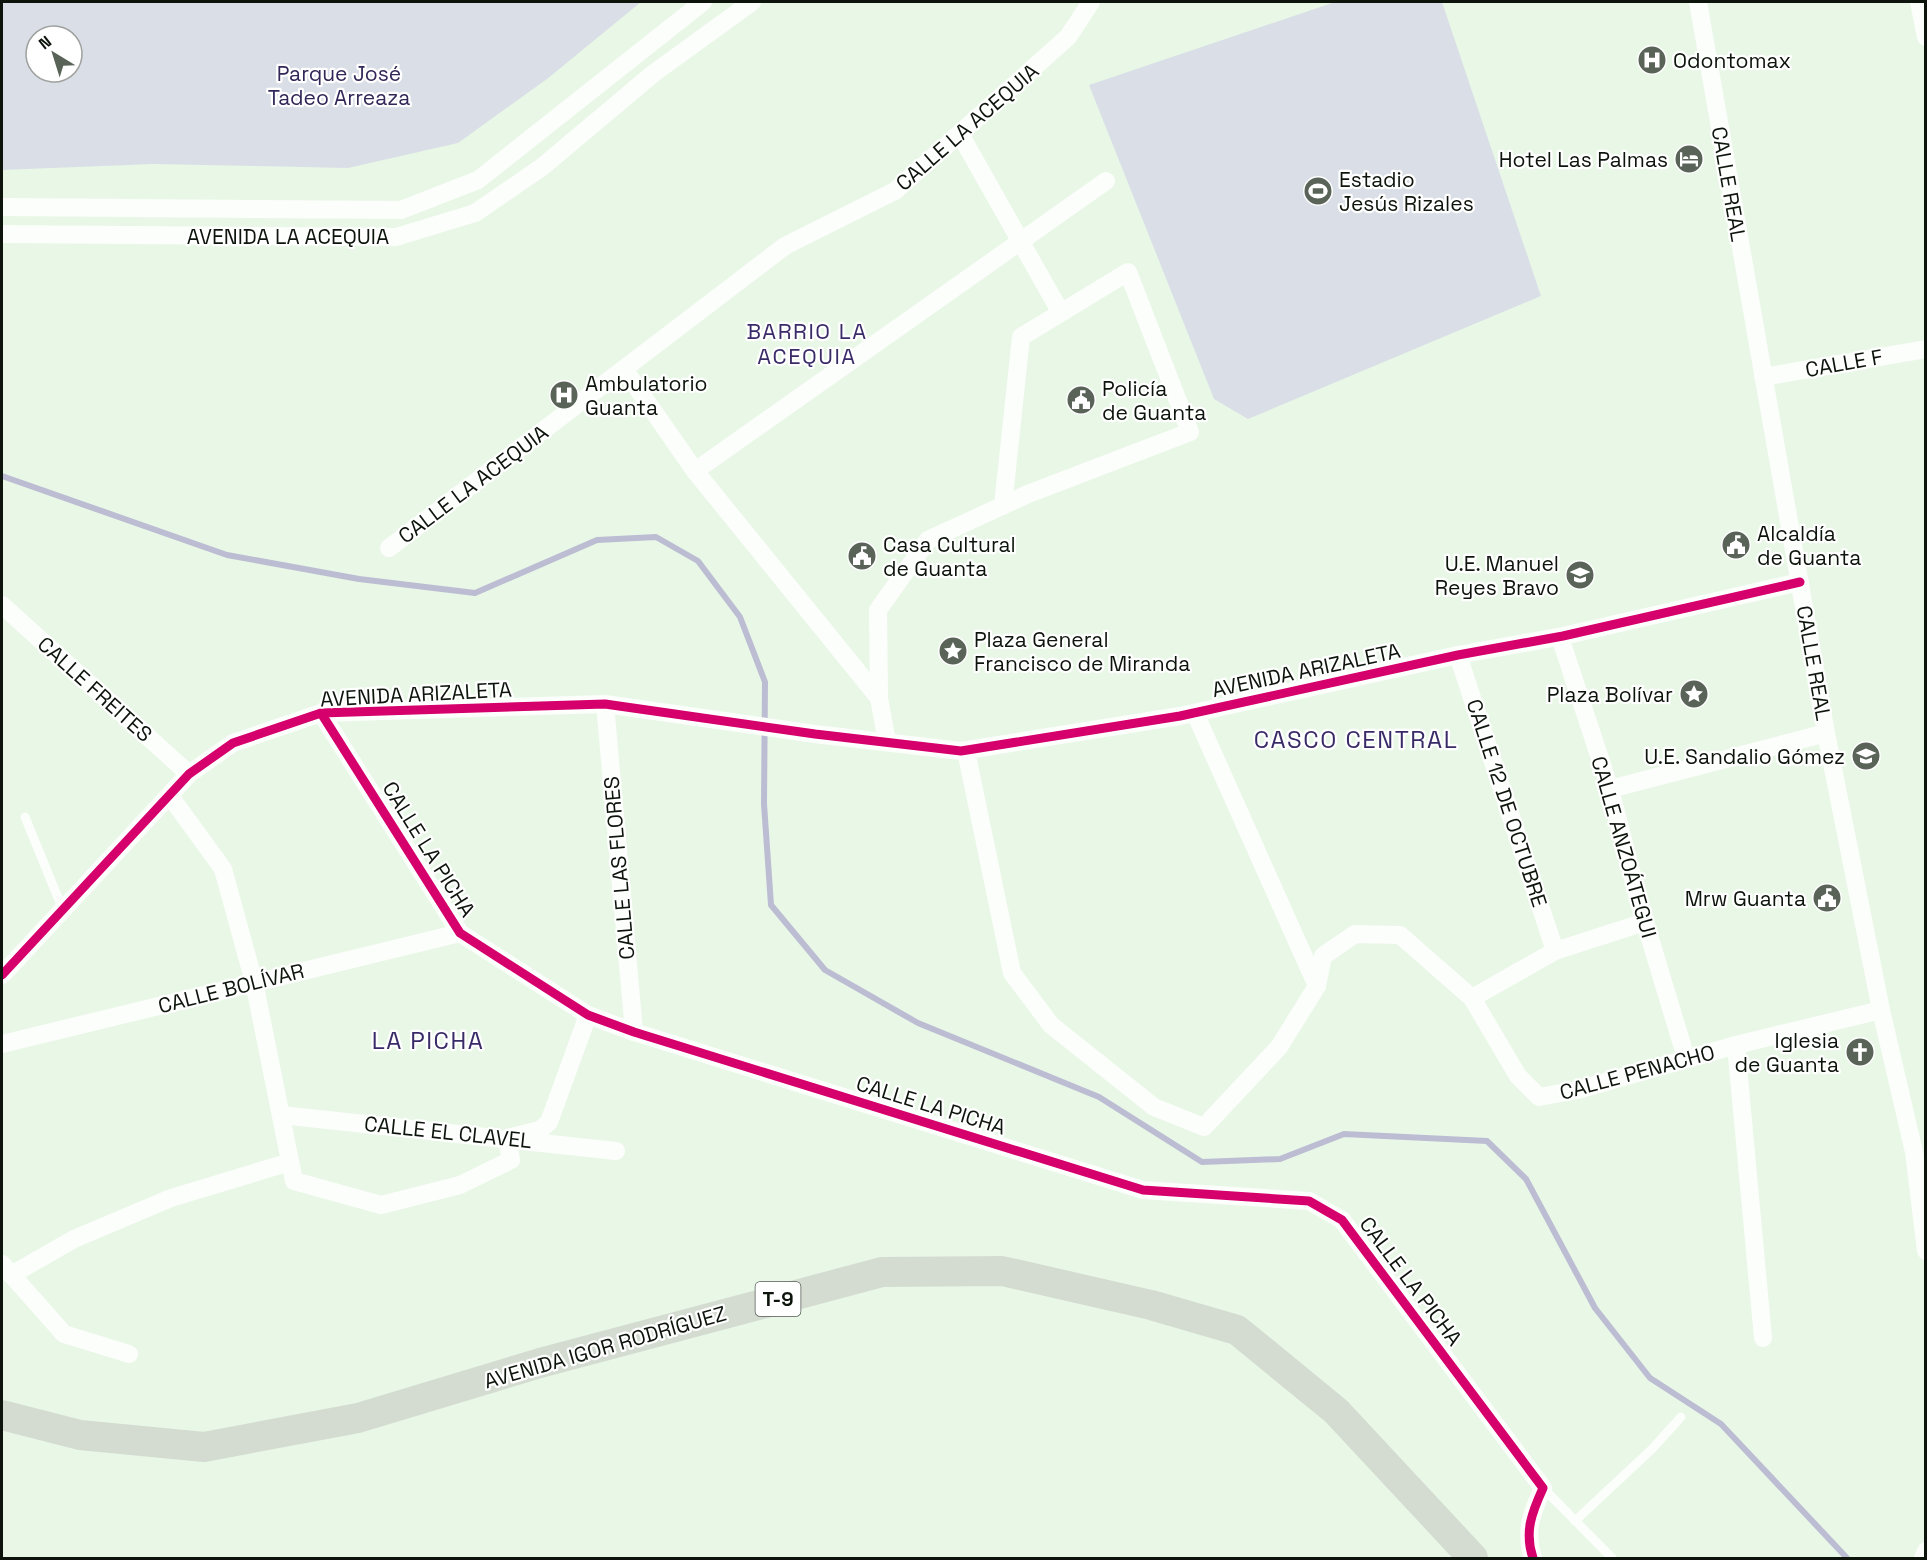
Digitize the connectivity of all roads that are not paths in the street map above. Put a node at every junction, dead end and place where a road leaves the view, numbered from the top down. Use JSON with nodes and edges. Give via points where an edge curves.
{"nodes":[{"id":1,"x":703,"y":2,"type":"edge"},
{"id":2,"x":752,"y":2,"type":"edge"},
{"id":3,"x":1091,"y":2,"type":"edge"},
{"id":4,"x":1698,"y":2,"type":"edge"},
{"id":5,"x":1919,"y":2,"type":"edge"},
{"id":6,"x":1926,"y":38,"type":"edge"},
{"id":7,"x":960,"y":134,"type":"junction"},
{"id":8,"x":1106,"y":181,"type":"dead end"},
{"id":9,"x":2,"y":207,"type":"edge"},
{"id":10,"x":2,"y":234,"type":"edge"},
{"id":11,"x":1020,"y":241,"type":"junction"},
{"id":12,"x":1061,"y":313,"type":"junction"},
{"id":13,"x":1926,"y":349,"type":"edge"},
{"id":14,"x":624,"y":369,"type":"junction"},
{"id":15,"x":1763,"y":377,"type":"junction"},
{"id":16,"x":695,"y":471,"type":"junction"},
{"id":17,"x":1003,"y":506,"type":"junction"},
{"id":18,"x":389,"y":548,"type":"dead end"},
{"id":19,"x":1800,"y":582,"type":"junction"},
{"id":20,"x":2,"y":604,"type":"edge"},
{"id":21,"x":1560,"y":637,"type":"junction"},
{"id":22,"x":1458,"y":655,"type":"junction"},
{"id":23,"x":879,"y":698,"type":"junction"},
{"id":24,"x":605,"y":704,"type":"junction"},
{"id":25,"x":321,"y":713,"type":"junction"},
{"id":26,"x":1195,"y":713,"type":"junction"},
{"id":27,"x":1826,"y":733,"type":"junction"},
{"id":28,"x":887,"y":742,"type":"junction"},
{"id":29,"x":966,"y":751,"type":"junction"},
{"id":30,"x":189,"y":774,"type":"junction"},
{"id":31,"x":1610,"y":789,"type":"junction"},
{"id":32,"x":170,"y":796,"type":"junction"},
{"id":33,"x":25,"y":817,"type":"dead end"},
{"id":34,"x":63,"y":910,"type":"junction"},
{"id":35,"x":1645,"y":922,"type":"junction"},
{"id":36,"x":460,"y":933,"type":"junction"},
{"id":37,"x":1555,"y":951,"type":"junction"},
{"id":38,"x":2,"y":974,"type":"edge"},
{"id":39,"x":254,"y":982,"type":"junction"},
{"id":40,"x":1317,"y":986,"type":"junction"},
{"id":41,"x":1472,"y":998,"type":"junction"},
{"id":42,"x":1881,"y":1010,"type":"junction"},
{"id":43,"x":588,"y":1015,"type":"junction"},
{"id":44,"x":634,"y":1032,"type":"junction"},
{"id":45,"x":2,"y":1044,"type":"edge"},
{"id":46,"x":1736,"y":1045,"type":"junction"},
{"id":47,"x":1686,"y":1058,"type":"junction"},
{"id":48,"x":281,"y":1115,"type":"junction"},
{"id":49,"x":507,"y":1138,"type":"junction"},
{"id":50,"x":616,"y":1151,"type":"dead end"},
{"id":51,"x":290,"y":1162,"type":"junction"},
{"id":52,"x":1926,"y":1251,"type":"edge"},
{"id":53,"x":6,"y":1270,"type":"edge"},
{"id":54,"x":1763,"y":1338,"type":"dead end"},
{"id":55,"x":129,"y":1353,"type":"dead end"},
{"id":56,"x":2,"y":1415,"type":"edge"},
{"id":57,"x":1681,"y":1417,"type":"dead end"},
{"id":58,"x":1543,"y":1488,"type":"junction"},
{"id":59,"x":1575,"y":1521,"type":"junction"},
{"id":60,"x":1473,"y":1558,"type":"edge"},
{"id":61,"x":1533,"y":1558,"type":"edge"},
{"id":62,"x":1612,"y":1558,"type":"edge"}],
"edges":[{"from":1,"to":9,"type":"street","name":"AVENIDA LA ACEQUIA","via":[[478,180],[401,210]]},
{"from":2,"to":10,"type":"street","name":"AVENIDA LA ACEQUIA","via":[[654,73],[542,167],[475,213],[396,237]]},
{"from":3,"to":7,"type":"street","name":"CALLE LA ACEQUIA","via":[[1068,37]]},
{"from":4,"to":15,"type":"street","name":"CALLE REAL"},
{"from":5,"to":6,"type":"street"},
{"from":7,"to":11,"type":"street"},
{"from":7,"to":14,"type":"street","name":"CALLE LA ACEQUIA","via":[[896,191],[785,246]]},
{"from":8,"to":11,"type":"street"},
{"from":11,"to":12,"type":"street"},
{"from":11,"to":16,"type":"street"},
{"from":12,"to":17,"type":"street","via":[[1021,337]]},
{"from":12,"to":17,"type":"street","via":[[1128,272],[1190,432]]},
{"from":13,"to":15,"type":"street","name":"CALLE F"},
{"from":14,"to":16,"type":"street"},
{"from":14,"to":18,"type":"street","name":"CALLE LA ACEQUIA"},
{"from":15,"to":19,"type":"street","name":"CALLE REAL"},
{"from":16,"to":23,"type":"street"},
{"from":17,"to":23,"type":"street","via":[[928,540],[878,610]]},
{"from":19,"to":21,"type":"street","name":"AVENIDA ARIZALETA"},
{"from":19,"to":27,"type":"street","name":"CALLE REAL"},
{"from":20,"to":30,"type":"street","name":"CALLE FREITES"},
{"from":21,"to":22,"type":"street","name":"AVENIDA ARIZALETA"},
{"from":21,"to":31,"type":"street","name":"CALLE ANZOÁTEGUI"},
{"from":22,"to":26,"type":"street","name":"AVENIDA ARIZALETA"},
{"from":22,"to":37,"type":"street","name":"CALLE 12 DE OCTUBRE"},
{"from":23,"to":28,"type":"street"},
{"from":24,"to":25,"type":"street","name":"AVENIDA ARIZALETA"},
{"from":24,"to":28,"type":"street","name":"AVENIDA ARIZALETA"},
{"from":24,"to":44,"type":"street","name":"CALLE LAS FLORES"},
{"from":25,"to":30,"type":"street","name":"AVENIDA ARIZALETA","via":[[233,743]]},
{"from":25,"to":36,"type":"street","name":"CALLE LA PICHA"},
{"from":26,"to":29,"type":"street","name":"AVENIDA ARIZALETA"},
{"from":26,"to":40,"type":"street"},
{"from":27,"to":31,"type":"street"},
{"from":27,"to":42,"type":"street","name":"CALLE REAL"},
{"from":28,"to":29,"type":"street","name":"AVENIDA ARIZALETA"},
{"from":29,"to":40,"type":"street","via":[[1012,973],[1051,1024],[1154,1107],[1204,1127],[1279,1047]]},
{"from":30,"to":32,"type":"street","name":"AVENIDA ARIZALETA"},
{"from":31,"to":35,"type":"street","name":"CALLE ANZOÁTEGUI"},
{"from":32,"to":34,"type":"street","name":"AVENIDA ARIZALETA"},
{"from":32,"to":39,"type":"street","via":[[223,869]]},
{"from":33,"to":34,"type":"lane"},
{"from":34,"to":38,"type":"street","name":"AVENIDA ARIZALETA"},
{"from":35,"to":37,"type":"street"},
{"from":35,"to":47,"type":"street","name":"CALLE ANZOÁTEGUI"},
{"from":36,"to":39,"type":"street","name":"CALLE BOLÍVAR"},
{"from":36,"to":43,"type":"street","name":"CALLE LA PICHA"},
{"from":37,"to":41,"type":"street"},
{"from":39,"to":45,"type":"street","name":"CALLE BOLÍVAR"},
{"from":39,"to":48,"type":"street"},
{"from":40,"to":41,"type":"street","name":"CALLE PENACHO","via":[[1323,956],[1356,934],[1400,935]]},
{"from":41,"to":47,"type":"street","name":"CALLE PENACHO","via":[[1518,1076],[1539,1097]]},
{"from":42,"to":46,"type":"street","name":"CALLE PENACHO"},
{"from":42,"to":52,"type":"street","name":"CALLE REAL","via":[[1914,1152]]},
{"from":43,"to":44,"type":"street","name":"CALLE LA PICHA"},
{"from":43,"to":49,"type":"street","via":[[549,1122],[540,1130]]},
{"from":44,"to":58,"type":"street","name":"CALLE LA PICHA","via":[[1143,1190],[1309,1201],[1342,1220]]},
{"from":46,"to":47,"type":"street","name":"CALLE PENACHO"},
{"from":46,"to":54,"type":"street"},
{"from":48,"to":49,"type":"street","name":"CALLE EL CLAVEL"},
{"from":48,"to":51,"type":"street"},
{"from":49,"to":50,"type":"street","name":"CALLE EL CLAVEL"},
{"from":49,"to":51,"type":"street","via":[[511,1160],[460,1185],[381,1205],[294,1181]]},
{"from":51,"to":53,"type":"street","via":[[171,1198]]},
{"from":53,"to":55,"type":"street","via":[[64,1334]]},
{"from":56,"to":60,"type":"highway","name":"AVENIDA IGOR RODRÍGUEZ","number":"T-9","via":[[80,1435],[204,1447],[358,1418],[540,1363],[882,1272],[1002,1271],[1151,1305],[1237,1330],[1336,1411]]},
{"from":57,"to":59,"type":"lane"},
{"from":58,"to":59,"type":"lane","name":"CALLE LA PICHA"},
{"from":58,"to":61,"type":"street","via":[[1530,1519],[1528,1543]]},
{"from":59,"to":62,"type":"lane","name":"CALLE LA PICHA"}]}
